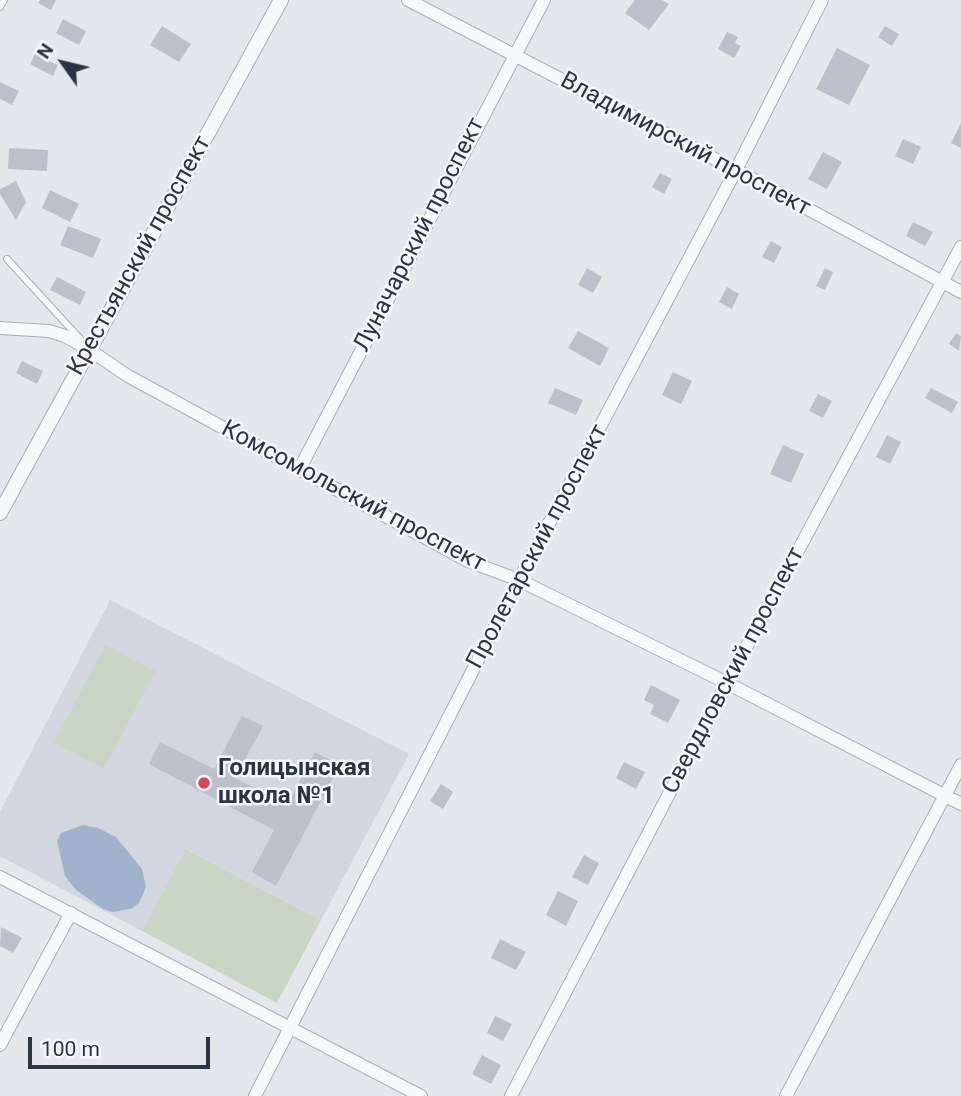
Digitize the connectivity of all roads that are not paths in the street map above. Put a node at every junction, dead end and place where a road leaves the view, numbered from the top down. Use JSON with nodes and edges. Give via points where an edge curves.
{"nodes":[{"id":1,"x":4,"y":0,"type":"edge"},
{"id":2,"x":281,"y":0,"type":"edge"},
{"id":3,"x":408,"y":0,"type":"edge"},
{"id":4,"x":544,"y":0,"type":"edge"},
{"id":5,"x":822,"y":0,"type":"edge"},
{"id":6,"x":0,"y":7,"type":"edge"},
{"id":7,"x":513,"y":55,"type":"junction"},
{"id":8,"x":736,"y":170,"type":"junction"},
{"id":9,"x":961,"y":247,"type":"edge"},
{"id":10,"x":7,"y":259,"type":"dead end"},
{"id":11,"x":942,"y":282,"type":"junction"},
{"id":12,"x":961,"y":292,"type":"edge"},
{"id":13,"x":0,"y":328,"type":"edge"},
{"id":14,"x":88,"y":349,"type":"junction"},
{"id":15,"x":299,"y":470,"type":"junction"},
{"id":16,"x":0,"y":513,"type":"edge"},
{"id":17,"x":519,"y":580,"type":"junction"},
{"id":18,"x":727,"y":683,"type":"junction"},
{"id":19,"x":961,"y":765,"type":"edge"},
{"id":20,"x":945,"y":795,"type":"junction"},
{"id":21,"x":961,"y":804,"type":"edge"},
{"id":22,"x":0,"y":877,"type":"edge"},
{"id":23,"x":71,"y":913,"type":"junction"},
{"id":24,"x":291,"y":1028,"type":"junction"},
{"id":25,"x":0,"y":1045,"type":"edge"},
{"id":26,"x":255,"y":1096,"type":"edge"},
{"id":27,"x":421,"y":1096,"type":"edge"},
{"id":28,"x":511,"y":1096,"type":"edge"},
{"id":29,"x":786,"y":1096,"type":"edge"}],
"edges":[{"from":1,"to":6,"type":"lane"},
{"from":2,"to":14,"type":"street","name":"Крестьянский проспект"},
{"from":3,"to":7,"type":"street","name":"Владимирский проспект"},
{"from":4,"to":7,"type":"street","name":"Луначарский проспект"},
{"from":5,"to":8,"type":"street","name":"Пролетарский проспект"},
{"from":7,"to":8,"type":"street","name":"Владимирский проспект"},
{"from":7,"to":15,"type":"street","name":"Луначарский проспект"},
{"from":8,"to":11,"type":"street","name":"Владимирский проспект"},
{"from":8,"to":17,"type":"street","name":"Пролетарский проспект"},
{"from":9,"to":11,"type":"street","name":"Свердловский проспект"},
{"from":10,"to":14,"type":"lane"},
{"from":11,"to":12,"type":"street","name":"Владимирский проспект"},
{"from":11,"to":18,"type":"street","name":"Свердловский проспект"},
{"from":13,"to":14,"type":"street","name":"Комсомольский проспект","via":[[49,331]]},
{"from":14,"to":15,"type":"street","name":"Комсомольский проспект","via":[[128,376]]},
{"from":14,"to":16,"type":"street","name":"Крестьянский проспект"},
{"from":15,"to":17,"type":"street","name":"Комсомольский проспект","via":[[468,561]]},
{"from":17,"to":18,"type":"street","name":"Комсомольский проспект"},
{"from":17,"to":24,"type":"street","name":"Пролетарский проспект"},
{"from":18,"to":20,"type":"street","name":"Комсомольский проспект"},
{"from":18,"to":28,"type":"street","name":"Свердловский проспект"},
{"from":19,"to":20,"type":"street"},
{"from":20,"to":21,"type":"street","name":"Комсомольский проспект"},
{"from":20,"to":29,"type":"street"},
{"from":22,"to":23,"type":"street"},
{"from":23,"to":24,"type":"street"},
{"from":23,"to":25,"type":"street"},
{"from":24,"to":26,"type":"street","name":"Пролетарский проспект"},
{"from":24,"to":27,"type":"street"}]}
